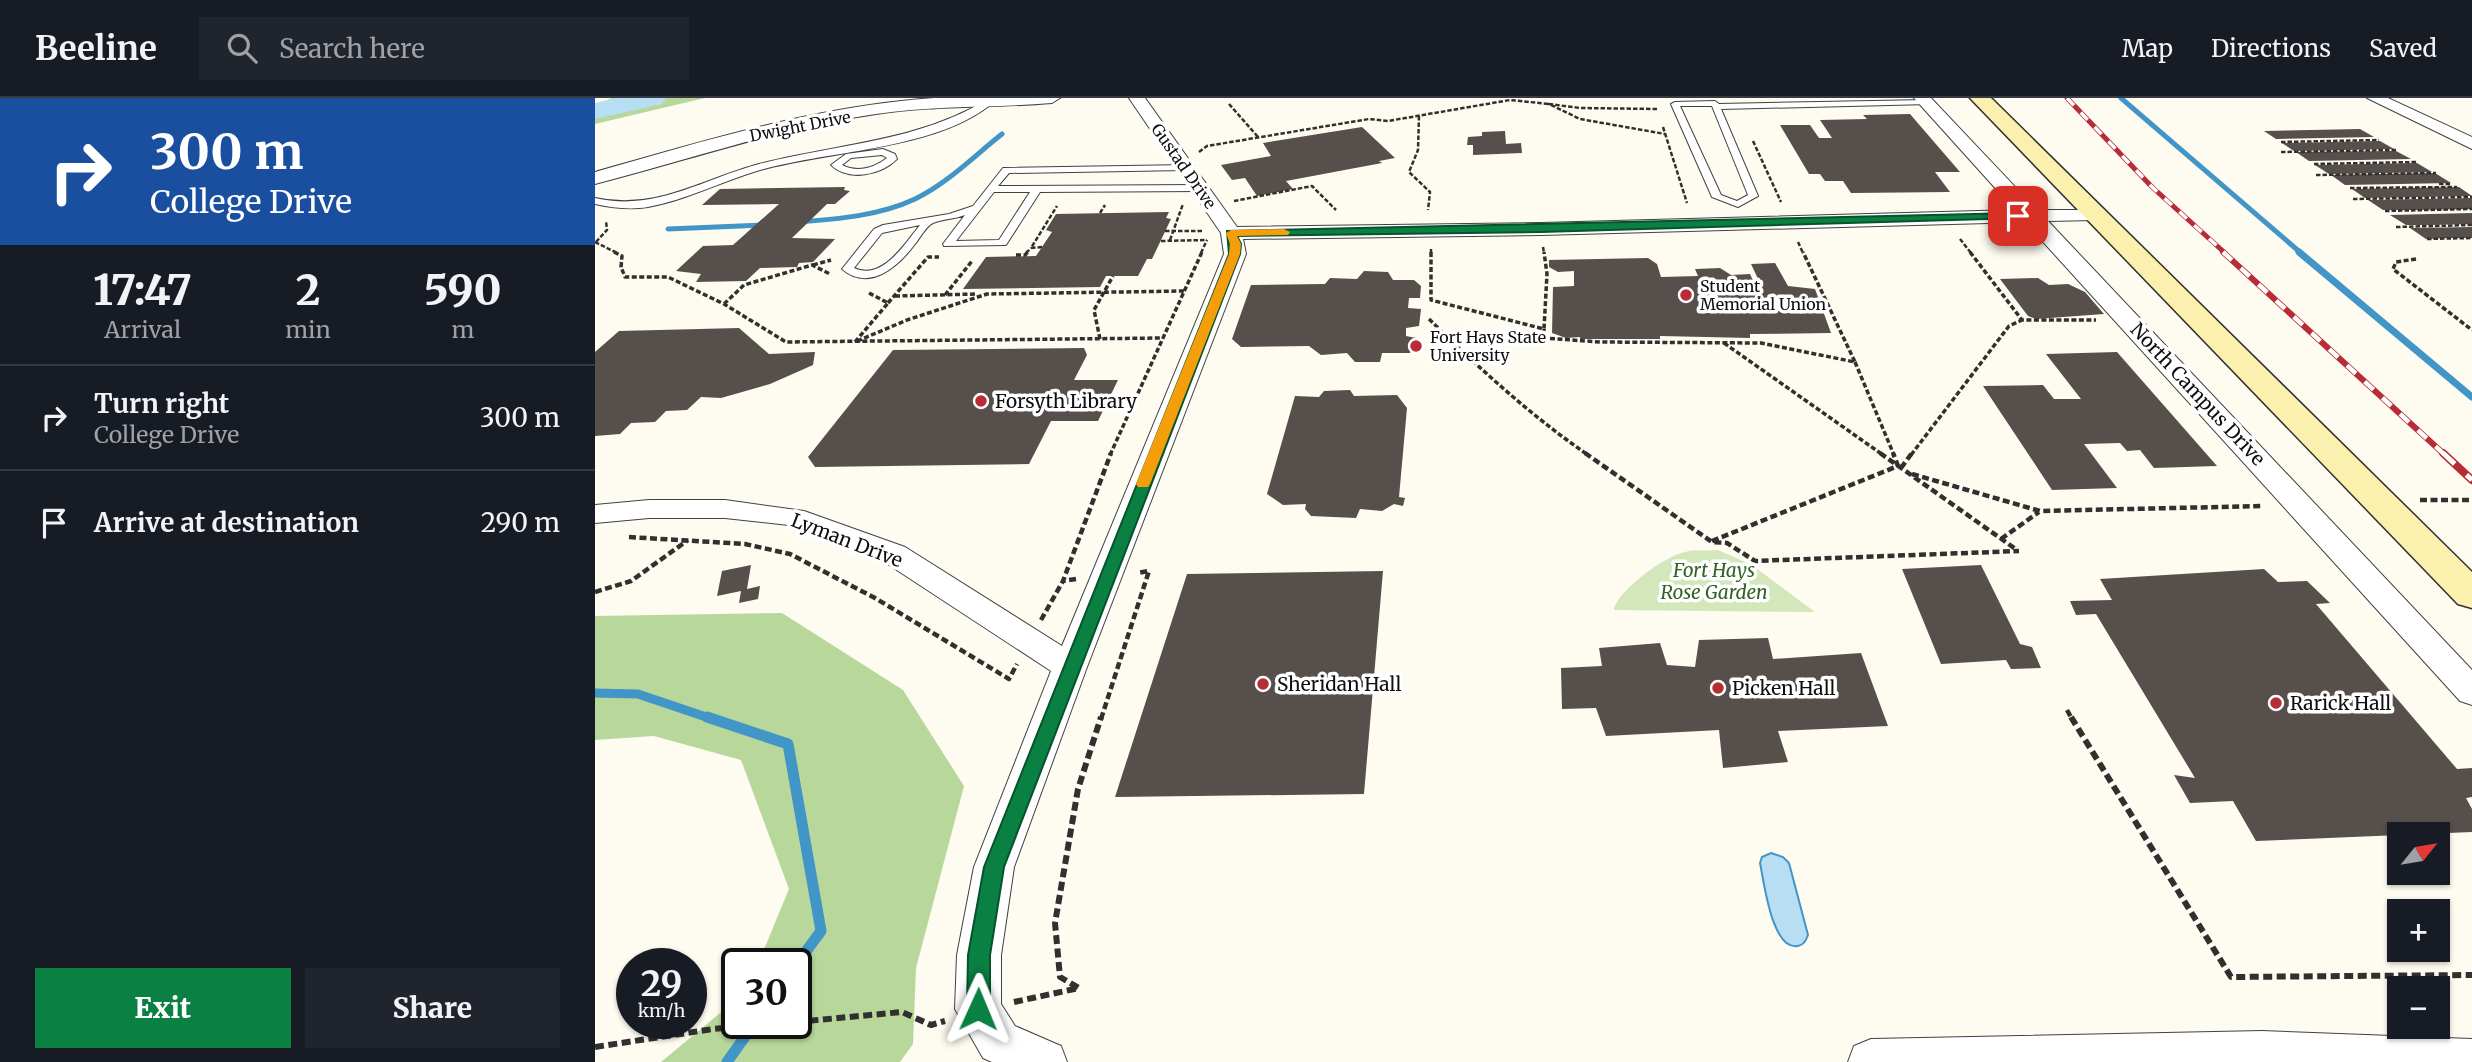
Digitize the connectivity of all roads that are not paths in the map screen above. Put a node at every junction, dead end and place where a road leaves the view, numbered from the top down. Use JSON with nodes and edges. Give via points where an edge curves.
{"nodes":[{"id":1,"x":1052,"y":98,"type":"edge"},
{"id":2,"x":1137,"y":98,"type":"edge"},
{"id":3,"x":1980,"y":98,"type":"edge"},
{"id":4,"x":2375,"y":98,"type":"edge"},
{"id":5,"x":1924,"y":100,"type":"edge"},
{"id":6,"x":991,"y":101,"type":"junction"},
{"id":7,"x":1716,"y":107,"type":"junction"},
{"id":8,"x":890,"y":139,"type":"junction"},
{"id":9,"x":2472,"y":144,"type":"edge"},
{"id":10,"x":875,"y":152,"type":"junction"},
{"id":11,"x":1190,"y":161,"type":"junction"},
{"id":12,"x":595,"y":178,"type":"edge"},
{"id":13,"x":992,"y":189,"type":"junction"},
{"id":14,"x":1037,"y":189,"type":"junction"},
{"id":15,"x":1193,"y":193,"type":"junction"},
{"id":16,"x":595,"y":201,"type":"edge"},
{"id":17,"x":1738,"y":204,"type":"junction"},
{"id":18,"x":976,"y":208,"type":"junction"},
{"id":19,"x":2095,"y":214,"type":"junction"},
{"id":20,"x":2033,"y":215,"type":"junction"},
{"id":21,"x":927,"y":221,"type":"junction"},
{"id":22,"x":1748,"y":223,"type":"junction"},
{"id":23,"x":1223,"y":225,"type":"junction"},
{"id":24,"x":595,"y":514,"type":"edge"},
{"id":25,"x":2472,"y":595,"type":"edge"},
{"id":26,"x":1070,"y":667,"type":"junction"},
{"id":27,"x":2472,"y":692,"type":"edge"},
{"id":28,"x":2148,"y":1058,"type":"edge"},
{"id":29,"x":1044,"y":1062,"type":"edge"},
{"id":30,"x":1871,"y":1062,"type":"edge"},
{"id":31,"x":2472,"y":1062,"type":"edge"}],
"edges":[{"from":1,"to":6,"type":"street","name":"Dwight Drive"},
{"from":2,"to":11,"type":"street","name":"Gustad Drive"},
{"from":3,"to":19,"type":"main road"},
{"from":4,"to":9,"type":"street"},
{"from":5,"to":7,"type":"lane"},
{"from":5,"to":20,"type":"street","name":"North Campus Drive"},
{"from":6,"to":8,"type":"lane","via":[[971,116]]},
{"from":6,"to":12,"type":"street","name":"Dwight Drive","via":[[918,104],[814,121]]},
{"from":7,"to":17,"type":"lane","via":[[1753,196]]},
{"from":7,"to":17,"type":"lane","via":[[1715,103],[1675,104],[1717,197]]},
{"from":8,"to":10,"type":"lane"},
{"from":8,"to":16,"type":"lane","via":[[762,167],[653,203],[634,206]]},
{"from":10,"to":10,"type":"lane","via":[[892,159],[866,170],[841,170],[836,165],[849,156]]},
{"from":11,"to":13,"type":"lane","via":[[1006,170]]},
{"from":11,"to":15,"type":"street","name":"Gustad Drive"},
{"from":13,"to":14,"type":"lane"},
{"from":13,"to":18,"type":"lane"},
{"from":14,"to":15,"type":"lane"},
{"from":14,"to":18,"type":"lane","via":[[1002,243],[949,244]]},
{"from":15,"to":23,"type":"street","name":"Gustad Drive"},
{"from":17,"to":22,"type":"lane"},
{"from":18,"to":21,"type":"lane"},
{"from":19,"to":20,"type":"street"},
{"from":19,"to":25,"type":"main road"},
{"from":20,"to":22,"type":"street"},
{"from":20,"to":27,"type":"street","name":"North Campus Drive"},
{"from":21,"to":21,"type":"lane","via":[[877,231],[847,269],[863,275],[887,270]]},
{"from":22,"to":23,"type":"street","via":[[1431,230]]},
{"from":23,"to":26,"type":"street","via":[[1235,244],[1235,254]]},
{"from":24,"to":26,"type":"street","name":"Lyman Drive","via":[[725,509],[794,517],[894,554]]},
{"from":26,"to":29,"type":"street","via":[[994,867],[979,955],[978,1009],[999,1042]]},
{"from":28,"to":30,"type":"street"},
{"from":28,"to":31,"type":"street","via":[[2270,1054]]}]}
